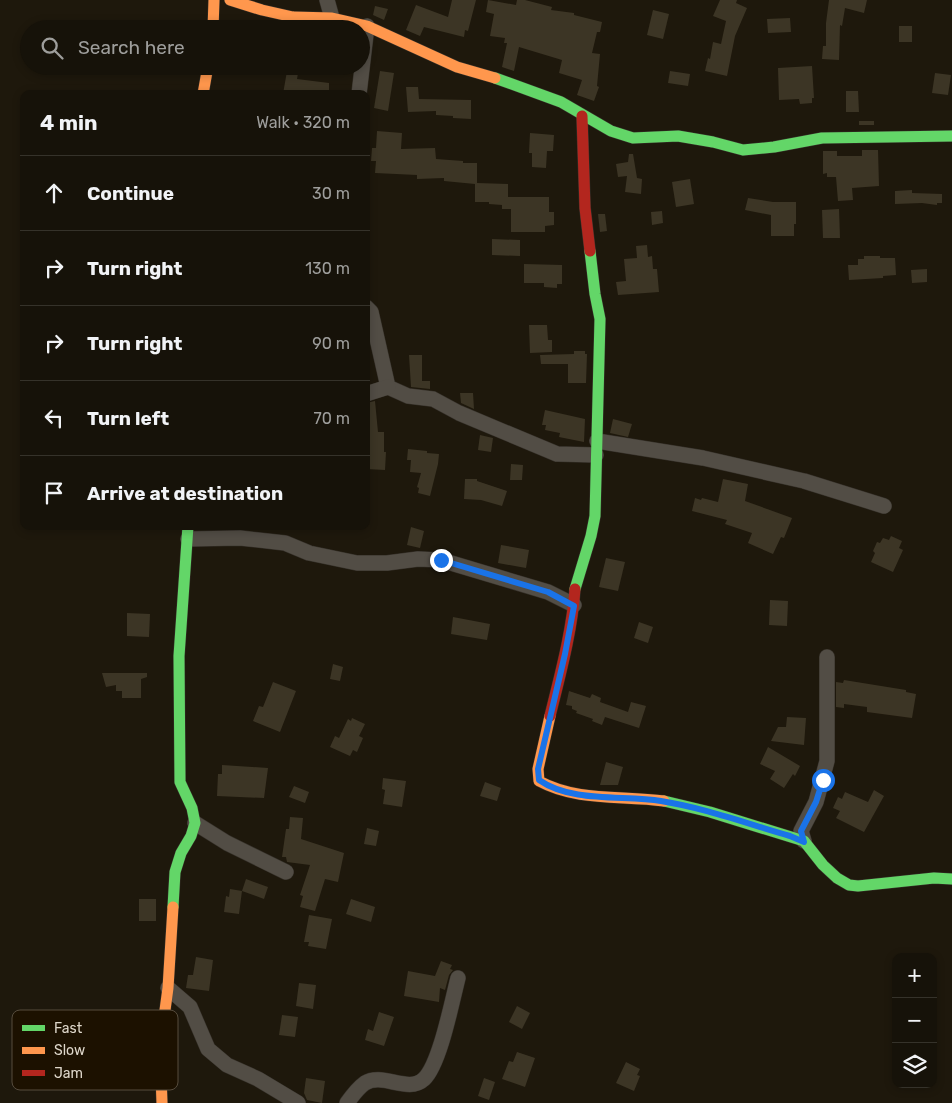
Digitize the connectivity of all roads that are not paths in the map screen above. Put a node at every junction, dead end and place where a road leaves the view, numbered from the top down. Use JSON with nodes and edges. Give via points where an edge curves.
{"nodes":[{"id":1,"x":214,"y":0,"type":"edge"},
{"id":2,"x":230,"y":0,"type":"edge"},
{"id":3,"x":327,"y":0,"type":"edge"},
{"id":4,"x":332,"y":18,"type":"junction"},
{"id":5,"x":213,"y":20,"type":"edge"},
{"id":6,"x":341,"y":20,"type":"edge"},
{"id":7,"x":370,"y":27,"type":"edge"},
{"id":8,"x":206,"y":75,"type":"edge"},
{"id":9,"x":361,"y":75,"type":"edge"},
{"id":10,"x":204,"y":90,"type":"edge"},
{"id":11,"x":359,"y":90,"type":"edge"},
{"id":12,"x":582,"y":116,"type":"junction"},
{"id":13,"x":952,"y":136,"type":"edge"},
{"id":14,"x":370,"y":311,"type":"edge"},
{"id":15,"x":388,"y":387,"type":"junction"},
{"id":16,"x":370,"y":393,"type":"edge"},
{"id":17,"x":596,"y":448,"type":"junction"},
{"id":18,"x":884,"y":506,"type":"dead end"},
{"id":19,"x":188,"y":533,"type":"edge"},
{"id":20,"x":574,"y":606,"type":"junction"},
{"id":21,"x":827,"y":657,"type":"dead end"},
{"id":22,"x":195,"y":823,"type":"junction"},
{"id":23,"x":804,"y":842,"type":"junction"},
{"id":24,"x":286,"y":872,"type":"dead end"},
{"id":25,"x":952,"y":880,"type":"edge"},
{"id":26,"x":458,"y":978,"type":"dead end"},
{"id":27,"x":168,"y":988,"type":"junction"},
{"id":28,"x":165,"y":1010,"type":"edge"},
{"id":29,"x":162,"y":1090,"type":"edge"},
{"id":30,"x":162,"y":1103,"type":"edge"},
{"id":31,"x":298,"y":1103,"type":"edge"},
{"id":32,"x":347,"y":1103,"type":"edge"}],
"edges":[{"from":1,"to":5,"type":"street"},
{"from":2,"to":4,"type":"street","via":[[293,17]]},
{"from":3,"to":4,"type":"street"},
{"from":4,"to":6,"type":"street"},
{"from":7,"to":12,"type":"street","via":[[457,67],[561,102]]},
{"from":8,"to":10,"type":"street"},
{"from":9,"to":11,"type":"street"},
{"from":12,"to":13,"type":"street","via":[[633,138],[678,136],[743,150],[774,148],[822,138]]},
{"from":12,"to":17,"type":"street","via":[[585,208],[600,319]]},
{"from":14,"to":15,"type":"street"},
{"from":15,"to":16,"type":"street"},
{"from":15,"to":17,"type":"street","via":[[408,396],[433,399],[558,454]]},
{"from":17,"to":18,"type":"street","via":[[703,458],[804,481]]},
{"from":17,"to":20,"type":"street","via":[[595,516],[575,588]]},
{"from":19,"to":20,"type":"street","via":[[285,543],[309,553],[357,563],[441,560],[548,592]]},
{"from":19,"to":22,"type":"street","via":[[180,656],[180,782]]},
{"from":20,"to":23,"type":"street","via":[[538,769],[539,780],[573,794],[660,801],[682,806]]},
{"from":21,"to":23,"type":"street","via":[[827,761],[816,802],[801,831]]},
{"from":22,"to":24,"type":"street"},
{"from":22,"to":27,"type":"street","via":[[175,872]]},
{"from":23,"to":25,"type":"street","via":[[823,865],[849,885],[934,878]]},
{"from":26,"to":32,"type":"street","via":[[439,1051],[425,1078],[408,1084],[380,1080],[367,1082]]},
{"from":27,"to":28,"type":"street"},
{"from":27,"to":31,"type":"street","via":[[190,1007],[208,1049],[228,1065]]},
{"from":29,"to":30,"type":"street"}]}
